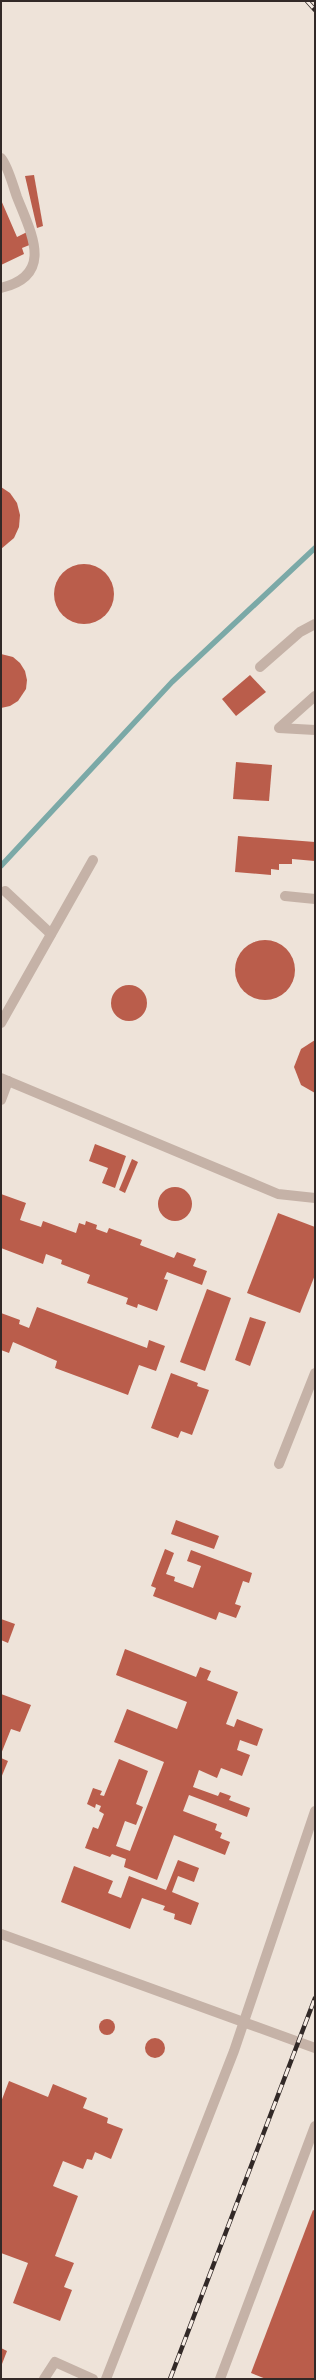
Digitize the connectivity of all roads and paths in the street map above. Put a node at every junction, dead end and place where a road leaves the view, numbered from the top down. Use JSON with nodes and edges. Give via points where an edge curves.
{"nodes":[{"id":1,"x":1,"y":158,"type":"edge"},
{"id":2,"x":1,"y":288,"type":"edge"},
{"id":3,"x":315,"y":624,"type":"edge"},
{"id":4,"x":260,"y":667,"type":"dead end"},
{"id":5,"x":315,"y":696,"type":"edge"},
{"id":6,"x":315,"y":730,"type":"edge"},
{"id":7,"x":93,"y":860,"type":"dead end"},
{"id":8,"x":5,"y":891,"type":"dead end"},
{"id":9,"x":284,"y":896,"type":"dead end"},
{"id":10,"x":315,"y":899,"type":"edge"},
{"id":11,"x":51,"y":934,"type":"junction"},
{"id":12,"x":1,"y":1023,"type":"edge"},
{"id":13,"x":5,"y":1080,"type":"edge"},
{"id":14,"x":1,"y":1100,"type":"edge"},
{"id":15,"x":315,"y":1198,"type":"edge"},
{"id":16,"x":315,"y":1373,"type":"edge"},
{"id":17,"x":279,"y":1464,"type":"dead end"},
{"id":18,"x":315,"y":1811,"type":"edge"},
{"id":19,"x":1,"y":1934,"type":"edge"},
{"id":20,"x":244,"y":2022,"type":"junction"},
{"id":21,"x":315,"y":2048,"type":"edge"},
{"id":22,"x":315,"y":2126,"type":"edge"},
{"id":23,"x":44,"y":2379,"type":"edge"},
{"id":24,"x":92,"y":2379,"type":"edge"},
{"id":25,"x":106,"y":2379,"type":"edge"},
{"id":26,"x":220,"y":2379,"type":"edge"}],
"edges":[{"from":1,"to":2,"type":"lane","via":[[36,250],[31,272],[16,284]]},
{"from":3,"to":4,"type":"lane","via":[[300,632]]},
{"from":5,"to":6,"type":"lane","via":[[279,728]]},
{"from":7,"to":11,"type":"lane"},
{"from":8,"to":11,"type":"lane"},
{"from":9,"to":10,"type":"lane"},
{"from":11,"to":12,"type":"lane"},
{"from":13,"to":14,"type":"lane"},
{"from":13,"to":15,"type":"lane","via":[[278,1194]]},
{"from":16,"to":17,"type":"lane"},
{"from":18,"to":20,"type":"lane"},
{"from":19,"to":20,"type":"lane"},
{"from":20,"to":21,"type":"lane"},
{"from":20,"to":25,"type":"lane"},
{"from":22,"to":26,"type":"lane"},
{"from":23,"to":24,"type":"lane","via":[[55,2362]]}]}
